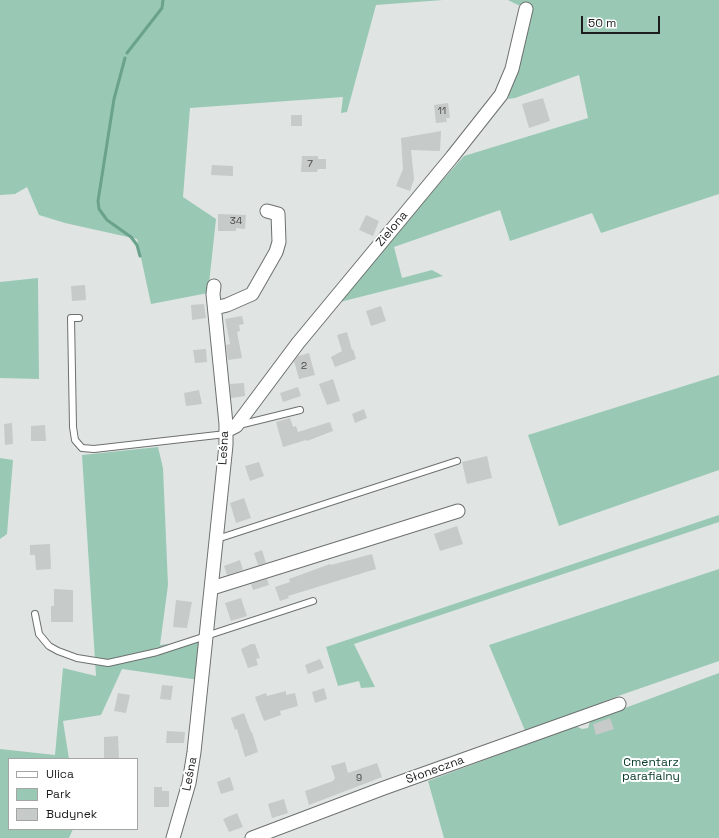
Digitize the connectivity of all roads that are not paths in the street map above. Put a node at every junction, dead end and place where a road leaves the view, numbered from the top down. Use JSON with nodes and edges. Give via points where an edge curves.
{"nodes":[{"id":1,"x":526,"y":9,"type":"dead end"},
{"id":2,"x":267,"y":211,"type":"dead end"},
{"id":3,"x":214,"y":286,"type":"dead end"},
{"id":4,"x":215,"y":308,"type":"junction"},
{"id":5,"x":79,"y":318,"type":"dead end"},
{"id":6,"x":300,"y":410,"type":"dead end"},
{"id":7,"x":229,"y":430,"type":"junction"},
{"id":8,"x":457,"y":461,"type":"dead end"},
{"id":9,"x":458,"y":511,"type":"dead end"},
{"id":10,"x":216,"y":539,"type":"junction"},
{"id":11,"x":212,"y":588,"type":"junction"},
{"id":12,"x":314,"y":601,"type":"dead end"},
{"id":13,"x":35,"y":614,"type":"dead end"},
{"id":14,"x":207,"y":636,"type":"junction"},
{"id":15,"x":619,"y":704,"type":"dead end"},
{"id":16,"x":173,"y":838,"type":"edge"},
{"id":17,"x":252,"y":838,"type":"edge"}],
"edges":[{"from":1,"to":7,"type":"street","name":"Zielona","via":[[513,65],[500,95]]},
{"from":2,"to":4,"type":"street","via":[[278,214],[279,242],[276,252],[252,294]]},
{"from":3,"to":4,"type":"street","name":"Leśna"},
{"from":4,"to":7,"type":"street","name":"Leśna"},
{"from":5,"to":7,"type":"lane","via":[[71,318],[73,428],[75,440],[82,448],[94,449]]},
{"from":6,"to":7,"type":"lane"},
{"from":7,"to":10,"type":"street","name":"Leśna"},
{"from":8,"to":10,"type":"lane"},
{"from":9,"to":11,"type":"street"},
{"from":10,"to":11,"type":"street","name":"Leśna"},
{"from":11,"to":14,"type":"street","name":"Leśna"},
{"from":12,"to":14,"type":"lane"},
{"from":13,"to":14,"type":"lane","via":[[38,634],[49,646],[67,655],[93,662],[127,660]]},
{"from":14,"to":16,"type":"street","name":"Leśna","via":[[192,770]]},
{"from":15,"to":17,"type":"street","name":"Słoneczna"}]}
